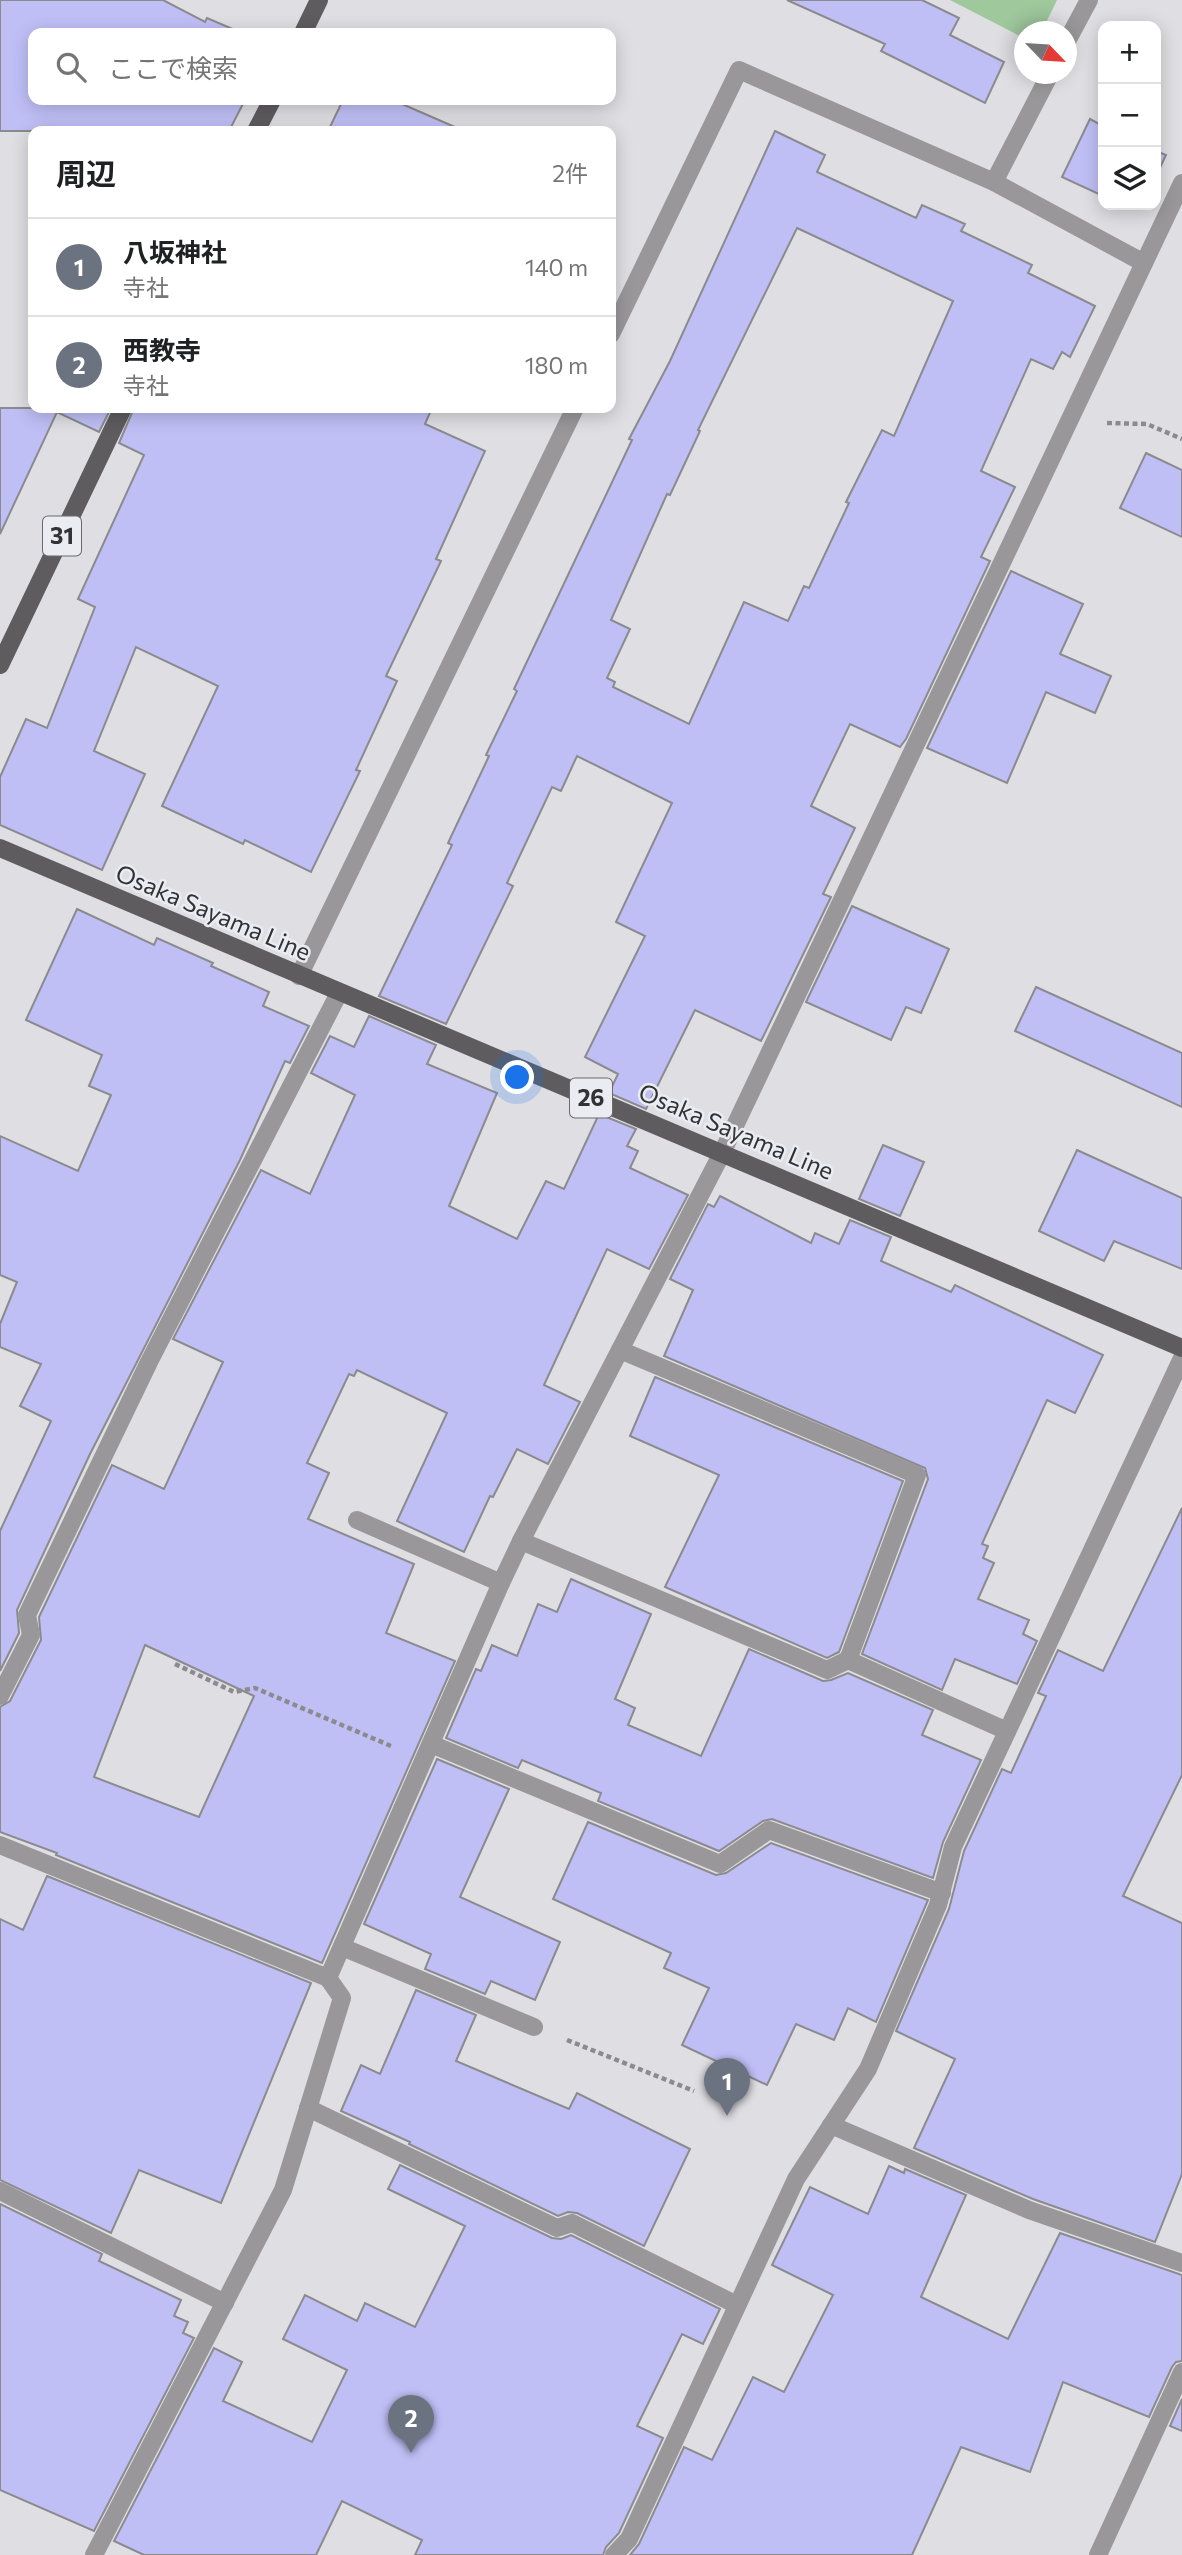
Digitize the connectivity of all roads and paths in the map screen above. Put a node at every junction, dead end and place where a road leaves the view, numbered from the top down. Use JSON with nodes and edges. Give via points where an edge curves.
{"nodes":[{"id":1,"x":320,"y":0,"type":"edge"},
{"id":2,"x":1089,"y":0,"type":"edge"},
{"id":3,"x":1077,"y":22,"type":"edge"},
{"id":4,"x":306,"y":28,"type":"edge"},
{"id":5,"x":1045,"y":84,"type":"edge"},
{"id":6,"x":269,"y":105,"type":"edge"},
{"id":7,"x":259,"y":126,"type":"edge"},
{"id":8,"x":994,"y":182,"type":"junction"},
{"id":9,"x":1182,"y":183,"type":"edge"},
{"id":10,"x":1144,"y":263,"type":"junction"},
{"id":11,"x":616,"y":324,"type":"edge"},
{"id":12,"x":122,"y":413,"type":"edge"},
{"id":13,"x":573,"y":413,"type":"edge"},
{"id":14,"x":1068,"y":422,"type":"junction"},
{"id":15,"x":1182,"y":439,"type":"edge"},
{"id":16,"x":0,"y":665,"type":"edge"},
{"id":17,"x":0,"y":848,"type":"edge"},
{"id":18,"x":299,"y":976,"type":"junction"},
{"id":19,"x":339,"y":993,"type":"junction"},
{"id":20,"x":722,"y":1153,"type":"junction"},
{"id":21,"x":1182,"y":1348,"type":"edge"},
{"id":22,"x":620,"y":1350,"type":"junction"},
{"id":23,"x":1182,"y":1358,"type":"edge"},
{"id":24,"x":356,"y":1520,"type":"dead end"},
{"id":25,"x":521,"y":1541,"type":"junction"},
{"id":26,"x":501,"y":1583,"type":"junction"},
{"id":27,"x":848,"y":1660,"type":"junction"},
{"id":28,"x":175,"y":1664,"type":"dead end"},
{"id":29,"x":0,"y":1696,"type":"edge"},
{"id":30,"x":1007,"y":1731,"type":"junction"},
{"id":31,"x":428,"y":1752,"type":"junction"},
{"id":32,"x":0,"y":1845,"type":"edge"},
{"id":33,"x":942,"y":1893,"type":"junction"},
{"id":34,"x":342,"y":1947,"type":"junction"},
{"id":35,"x":328,"y":1978,"type":"junction"},
{"id":36,"x":534,"y":2027,"type":"joint"},
{"id":37,"x":694,"y":2091,"type":"dead end"},
{"id":38,"x":308,"y":2108,"type":"junction"},
{"id":39,"x":831,"y":2125,"type":"junction"},
{"id":40,"x":0,"y":2191,"type":"edge"},
{"id":41,"x":1182,"y":2263,"type":"edge"},
{"id":42,"x":225,"y":2303,"type":"junction"},
{"id":43,"x":737,"y":2305,"type":"junction"},
{"id":44,"x":1182,"y":2372,"type":"edge"},
{"id":45,"x":94,"y":2555,"type":"edge"},
{"id":46,"x":614,"y":2555,"type":"edge"},
{"id":47,"x":1098,"y":2555,"type":"edge"}],
"edges":[{"from":1,"to":4,"type":"main road"},
{"from":2,"to":3,"type":"street"},
{"from":5,"to":8,"type":"street"},
{"from":6,"to":7,"type":"main road"},
{"from":8,"to":10,"type":"street"},
{"from":8,"to":11,"type":"street","via":[[739,70]]},
{"from":9,"to":10,"type":"street"},
{"from":10,"to":14,"type":"street"},
{"from":12,"to":16,"type":"main road","number":"31"},
{"from":13,"to":18,"type":"street"},
{"from":14,"to":15,"type":"path","via":[[1147,424]]},
{"from":14,"to":20,"type":"street"},
{"from":17,"to":18,"type":"main road","name":"Osaka Sayama Line","number":"26"},
{"from":18,"to":19,"type":"main road","name":"Osaka Sayama Line","number":"26"},
{"from":19,"to":20,"type":"main road","name":"Osaka Sayama Line","number":"26"},
{"from":19,"to":29,"type":"street","via":[[149,1362],[27,1615],[31,1635]]},
{"from":20,"to":21,"type":"main road","name":"Osaka Sayama Line","number":"26"},
{"from":20,"to":22,"type":"street"},
{"from":22,"to":25,"type":"street"},
{"from":22,"to":27,"type":"street","via":[[917,1475]]},
{"from":23,"to":30,"type":"street"},
{"from":24,"to":26,"type":"street"},
{"from":25,"to":26,"type":"street"},
{"from":25,"to":27,"type":"street","via":[[827,1670]]},
{"from":26,"to":31,"type":"street"},
{"from":27,"to":30,"type":"street"},
{"from":28,"to":31,"type":"path","via":[[234,1692],[254,1688]]},
{"from":30,"to":33,"type":"street","via":[[953,1847]]},
{"from":31,"to":33,"type":"street","via":[[720,1864],[769,1830]]},
{"from":31,"to":34,"type":"street"},
{"from":32,"to":35,"type":"street"},
{"from":33,"to":39,"type":"street","via":[[869,2069]]},
{"from":34,"to":35,"type":"street"},
{"from":34,"to":36,"type":"street"},
{"from":35,"to":38,"type":"street","via":[[342,1997]]},
{"from":36,"to":37,"type":"path"},
{"from":38,"to":42,"type":"street","via":[[283,2190]]},
{"from":38,"to":43,"type":"street","via":[[557,2228],[572,2223]]},
{"from":39,"to":41,"type":"street","via":[[1029,2210]]},
{"from":39,"to":43,"type":"street","via":[[796,2179]]},
{"from":40,"to":42,"type":"street"},
{"from":42,"to":45,"type":"street"},
{"from":43,"to":46,"type":"street","via":[[629,2539]]},
{"from":44,"to":47,"type":"street"}]}
